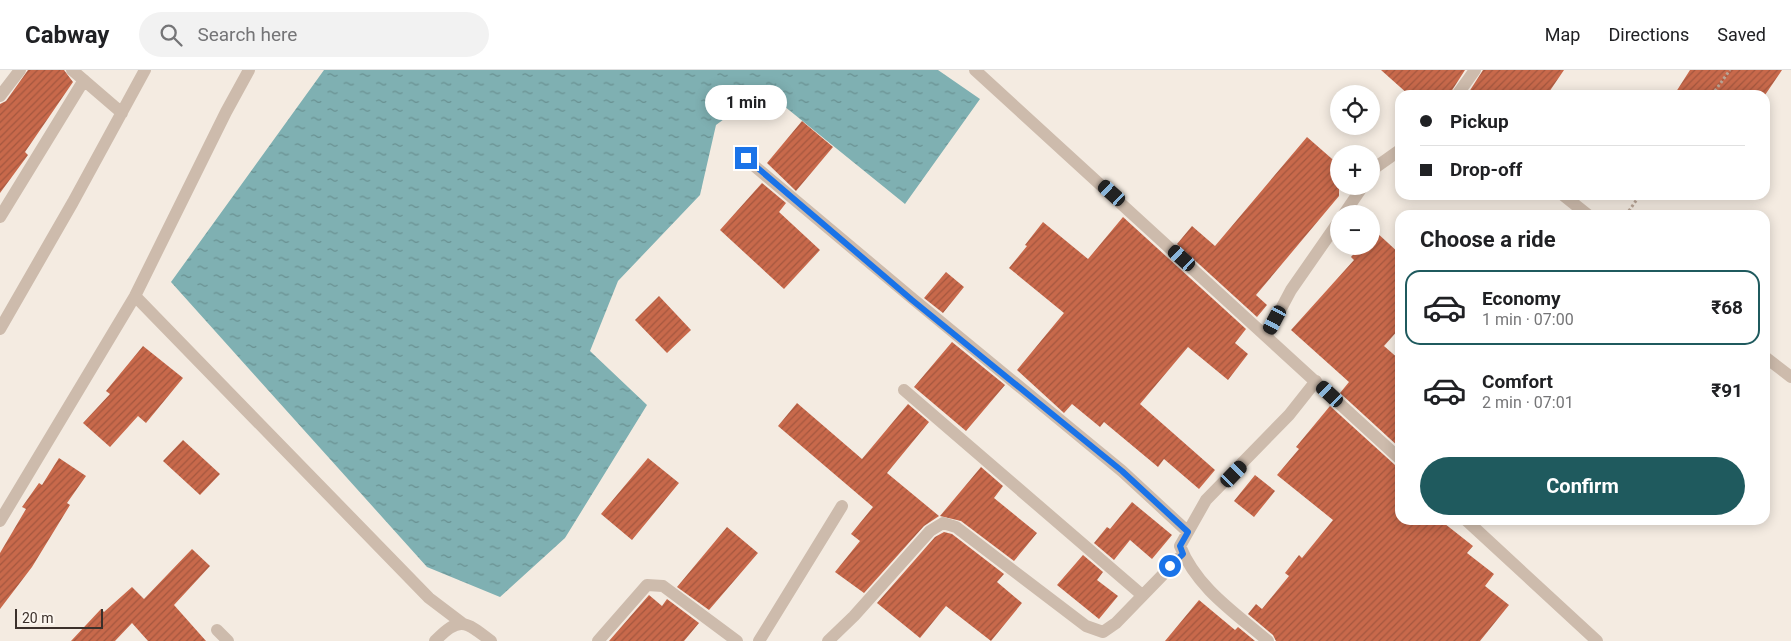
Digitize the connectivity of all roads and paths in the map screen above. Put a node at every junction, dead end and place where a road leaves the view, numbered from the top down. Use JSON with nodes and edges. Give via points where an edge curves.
{"nodes":[{"id":1,"x":20,"y":70,"type":"edge"},
{"id":2,"x":72,"y":70,"type":"edge"},
{"id":3,"x":145,"y":70,"type":"edge"},
{"id":4,"x":249,"y":70,"type":"edge"},
{"id":5,"x":976,"y":70,"type":"edge"},
{"id":6,"x":1475,"y":70,"type":"edge"},
{"id":7,"x":1730,"y":70,"type":"edge"},
{"id":8,"x":84,"y":80,"type":"junction"},
{"id":9,"x":1460,"y":90,"type":"edge"},
{"id":10,"x":1716,"y":90,"type":"edge"},
{"id":11,"x":0,"y":96,"type":"edge"},
{"id":12,"x":122,"y":113,"type":"junction"},
{"id":13,"x":1395,"y":154,"type":"edge"},
{"id":14,"x":746,"y":158,"type":"dead end"},
{"id":15,"x":1380,"y":164,"type":"edge"},
{"id":16,"x":1569,"y":200,"type":"edge"},
{"id":17,"x":1582,"y":210,"type":"edge"},
{"id":18,"x":0,"y":217,"type":"edge"},
{"id":19,"x":1330,"y":234,"type":"edge"},
{"id":20,"x":135,"y":296,"type":"junction"},
{"id":21,"x":0,"y":329,"type":"edge"},
{"id":22,"x":1267,"y":335,"type":"junction"},
{"id":23,"x":1770,"y":361,"type":"edge"},
{"id":24,"x":1791,"y":377,"type":"edge"},
{"id":25,"x":1316,"y":381,"type":"junction"},
{"id":26,"x":904,"y":390,"type":"dead end"},
{"id":27,"x":1395,"y":454,"type":"edge"},
{"id":28,"x":842,"y":506,"type":"dead end"},
{"id":29,"x":0,"y":520,"type":"edge"},
{"id":30,"x":1471,"y":525,"type":"edge"},
{"id":31,"x":1188,"y":532,"type":"junction"},
{"id":32,"x":1183,"y":554,"type":"junction"},
{"id":33,"x":1142,"y":595,"type":"junction"},
{"id":34,"x":462,"y":623,"type":"junction"},
{"id":35,"x":217,"y":630,"type":"dead end"},
{"id":36,"x":228,"y":641,"type":"edge"},
{"id":37,"x":435,"y":641,"type":"edge"},
{"id":38,"x":491,"y":641,"type":"edge"},
{"id":39,"x":598,"y":641,"type":"edge"},
{"id":40,"x":737,"y":641,"type":"edge"},
{"id":41,"x":759,"y":641,"type":"edge"},
{"id":42,"x":828,"y":641,"type":"edge"},
{"id":43,"x":1268,"y":641,"type":"edge"},
{"id":44,"x":1596,"y":641,"type":"edge"}],
"edges":[{"from":1,"to":11,"type":"street"},
{"from":2,"to":8,"type":"street"},
{"from":3,"to":12,"type":"street"},
{"from":4,"to":20,"type":"street"},
{"from":5,"to":22,"type":"street"},
{"from":6,"to":9,"type":"street"},
{"from":7,"to":10,"type":"path"},
{"from":8,"to":12,"type":"street"},
{"from":8,"to":18,"type":"street"},
{"from":12,"to":21,"type":"street"},
{"from":13,"to":15,"type":"street"},
{"from":14,"to":31,"type":"street","via":[[912,300],[1122,471]]},
{"from":16,"to":17,"type":"street"},
{"from":19,"to":22,"type":"street","via":[[1291,290]]},
{"from":20,"to":29,"type":"street"},
{"from":20,"to":34,"type":"street","via":[[429,598]]},
{"from":22,"to":25,"type":"street"},
{"from":23,"to":24,"type":"street"},
{"from":25,"to":27,"type":"street"},
{"from":25,"to":31,"type":"street","via":[[1289,415],[1206,500]]},
{"from":26,"to":33,"type":"street"},
{"from":28,"to":41,"type":"street"},
{"from":30,"to":44,"type":"street"},
{"from":31,"to":32,"type":"street","via":[[1180,546]]},
{"from":32,"to":33,"type":"street"},
{"from":32,"to":43,"type":"street","via":[[1206,589]]},
{"from":33,"to":42,"type":"street","via":[[1116,624],[1103,632],[1086,626],[956,527],[943,523],[930,531]]},
{"from":34,"to":37,"type":"street","via":[[449,627]]},
{"from":34,"to":38,"type":"street"},
{"from":35,"to":36,"type":"street"},
{"from":39,"to":40,"type":"street","via":[[647,585],[663,586]]}]}
